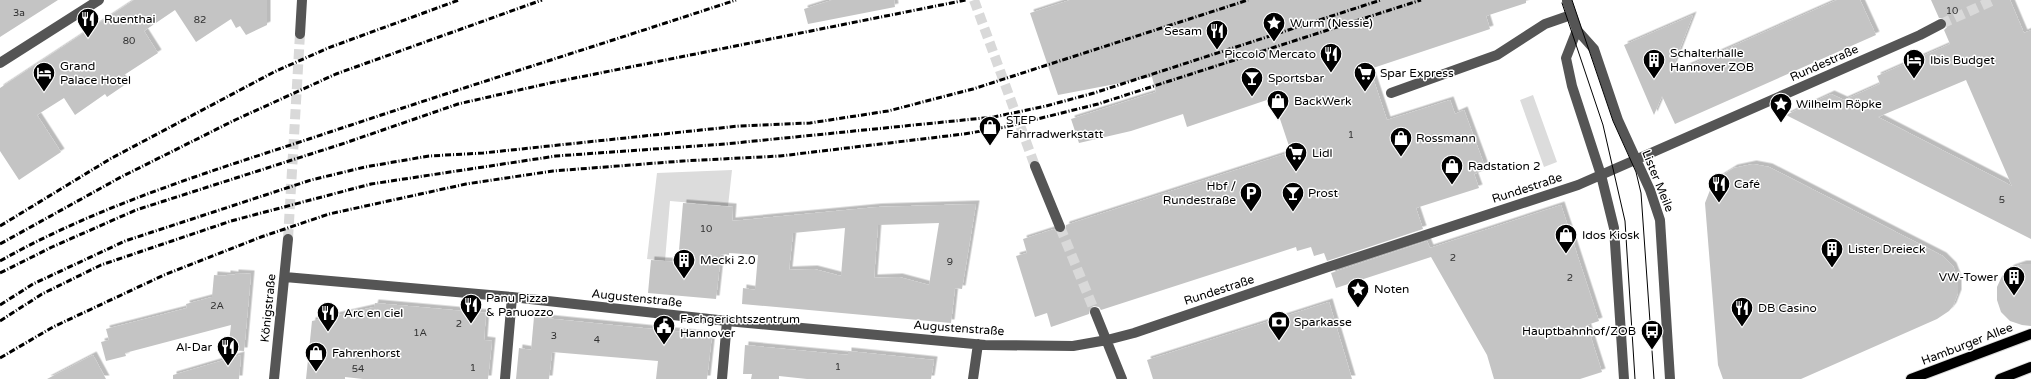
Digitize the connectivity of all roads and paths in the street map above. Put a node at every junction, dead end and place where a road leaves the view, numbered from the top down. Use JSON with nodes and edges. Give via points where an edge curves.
{"nodes":[{"id":1,"x":99,"y":0,"type":"edge"},
{"id":2,"x":302,"y":0,"type":"edge"},
{"id":3,"x":1567,"y":1,"type":"dead end"},
{"id":4,"x":81,"y":5,"type":"edge"},
{"id":5,"x":1572,"y":15,"type":"junction"},
{"id":6,"x":1941,"y":24,"type":"tunnel mouth"},
{"id":7,"x":1577,"y":30,"type":"junction"},
{"id":8,"x":300,"y":34,"type":"tunnel mouth"},
{"id":9,"x":0,"y":63,"type":"edge"},
{"id":10,"x":1391,"y":93,"type":"dead end"},
{"id":11,"x":1636,"y":160,"type":"junction"},
{"id":12,"x":1035,"y":166,"type":"tunnel mouth"},
{"id":13,"x":1601,"y":175,"type":"junction"},
{"id":14,"x":1060,"y":227,"type":"tunnel mouth"},
{"id":15,"x":288,"y":239,"type":"tunnel mouth"},
{"id":16,"x":285,"y":277,"type":"junction"},
{"id":17,"x":512,"y":297,"type":"junction"},
{"id":18,"x":1095,"y":312,"type":"tunnel mouth"},
{"id":19,"x":727,"y":321,"type":"junction"},
{"id":20,"x":2031,"y":334,"type":"edge"},
{"id":21,"x":1107,"y":340,"type":"junction"},
{"id":22,"x":978,"y":344,"type":"junction"},
{"id":23,"x":2031,"y":367,"type":"edge"},
{"id":24,"x":274,"y":379,"type":"edge"},
{"id":25,"x":505,"y":379,"type":"edge"},
{"id":26,"x":722,"y":379,"type":"edge"},
{"id":27,"x":973,"y":379,"type":"edge"},
{"id":28,"x":1122,"y":379,"type":"edge"},
{"id":29,"x":1624,"y":379,"type":"edge"},
{"id":30,"x":1670,"y":379,"type":"edge"},
{"id":31,"x":1912,"y":379,"type":"edge"},
{"id":32,"x":2000,"y":379,"type":"edge"}],
"edges":[{"from":1,"to":4,"type":"street"},
{"from":2,"to":8,"type":"street"},
{"from":3,"to":5,"type":"street","name":"Lister Meile"},
{"from":4,"to":9,"type":"street"},
{"from":5,"to":7,"type":"street","name":"Lister Meile"},
{"from":5,"to":10,"type":"street","via":[[1545,24],[1497,55]]},
{"from":6,"to":11,"type":"street","name":"Rundestraße"},
{"from":7,"to":11,"type":"street","name":"Lister Meile","via":[[1594,49],[1618,120]]},
{"from":7,"to":13,"type":"street","via":[[1566,58],[1572,86]]},
{"from":11,"to":13,"type":"street","name":"Rundestraße"},
{"from":11,"to":30,"type":"street","name":"Lister Meile","via":[[1660,220]]},
{"from":12,"to":14,"type":"street"},
{"from":13,"to":21,"type":"street","name":"Rundestraße","via":[[1544,197]]},
{"from":13,"to":29,"type":"street","via":[[1614,228]]},
{"from":15,"to":16,"type":"street","name":"Königstraße"},
{"from":16,"to":17,"type":"street","name":"Augustenstraße"},
{"from":16,"to":24,"type":"street","name":"Königstraße"},
{"from":17,"to":19,"type":"street","name":"Augustenstraße"},
{"from":17,"to":25,"type":"street"},
{"from":18,"to":21,"type":"street"},
{"from":19,"to":22,"type":"street","name":"Augustenstraße"},
{"from":19,"to":26,"type":"street"},
{"from":20,"to":31,"type":"main road","name":"Hamburger Allee"},
{"from":21,"to":22,"type":"street","name":"Augustenstraße","via":[[1073,346]]},
{"from":21,"to":28,"type":"street"},
{"from":22,"to":27,"type":"street"},
{"from":23,"to":32,"type":"main road"}]}
